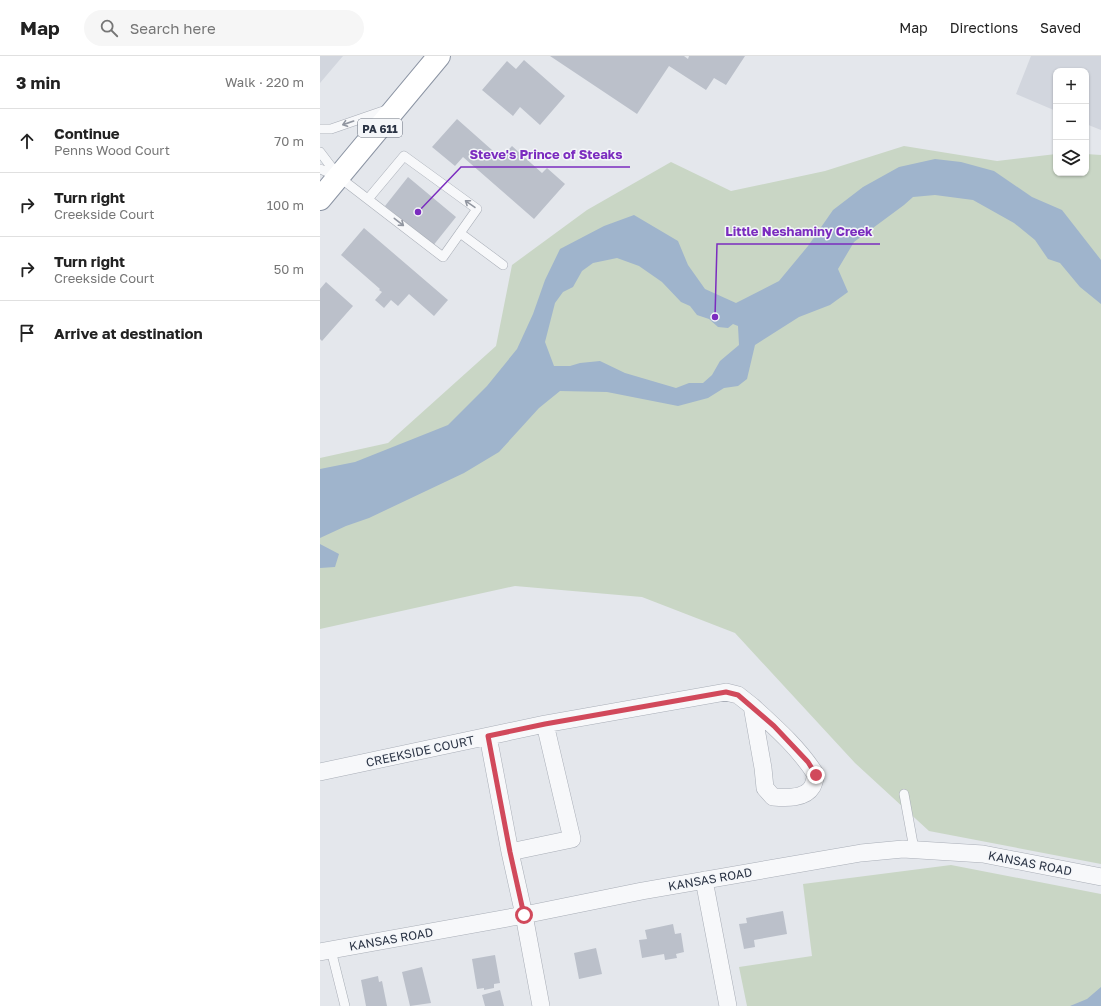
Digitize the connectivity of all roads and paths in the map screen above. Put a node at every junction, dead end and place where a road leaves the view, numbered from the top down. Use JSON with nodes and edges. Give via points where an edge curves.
{"nodes":[{"id":1,"x":439,"y":56,"type":"edge"},
{"id":2,"x":398,"y":106,"type":"junction"},
{"id":3,"x":320,"y":130,"type":"edge"},
{"id":4,"x":320,"y":152,"type":"edge"},
{"id":5,"x":330,"y":173,"type":"edge"},
{"id":6,"x":368,"y":198,"type":"junction"},
{"id":7,"x":320,"y":199,"type":"edge"},
{"id":8,"x":460,"y":233,"type":"junction"},
{"id":9,"x":503,"y":265,"type":"dead end"},
{"id":10,"x":752,"y":706,"type":"junction"},
{"id":11,"x":545,"y":724,"type":"junction"},
{"id":12,"x":488,"y":736,"type":"junction"},
{"id":13,"x":320,"y":772,"type":"edge"},
{"id":14,"x":904,"y":794,"type":"dead end"},
{"id":15,"x":914,"y":849,"type":"junction"},
{"id":16,"x":510,"y":852,"type":"junction"},
{"id":17,"x":1101,"y":877,"type":"edge"},
{"id":18,"x":704,"y":880,"type":"junction"},
{"id":19,"x":524,"y":915,"type":"junction"},
{"id":20,"x":325,"y":951,"type":"edge"},
{"id":21,"x":345,"y":1006,"type":"edge"},
{"id":22,"x":541,"y":1006,"type":"edge"},
{"id":23,"x":728,"y":1006,"type":"edge"}],
"edges":[{"from":1,"to":2,"type":"highway","number":"PA 611"},
{"from":2,"to":3,"type":"lane","one_way":true,"via":[[331,129]]},
{"from":2,"to":5,"type":"highway","number":"PA 611"},
{"from":4,"to":5,"type":"lane"},
{"from":5,"to":6,"type":"lane"},
{"from":5,"to":7,"type":"highway","number":"PA 611"},
{"from":6,"to":8,"type":"lane","one_way":true,"via":[[443,257]]},
{"from":8,"to":6,"type":"lane","one_way":true,"via":[[477,209],[404,156]]},
{"from":8,"to":9,"type":"lane"},
{"from":10,"to":10,"type":"street","name":"CREEKSIDE COURT","via":[[765,788],[773,797],[788,798],[803,794],[812,787],[816,775],[808,762]]},
{"from":10,"to":11,"type":"street","name":"CREEKSIDE COURT","via":[[738,695],[726,692]]},
{"from":11,"to":12,"type":"street","name":"CREEKSIDE COURT"},
{"from":11,"to":16,"type":"street","via":[[572,839]]},
{"from":12,"to":13,"type":"street","name":"CREEKSIDE COURT"},
{"from":12,"to":16,"type":"street"},
{"from":14,"to":15,"type":"lane"},
{"from":15,"to":17,"type":"street","name":"KANSAS ROAD","via":[[983,854]]},
{"from":15,"to":18,"type":"street","name":"KANSAS ROAD","via":[[860,853]]},
{"from":16,"to":19,"type":"street"},
{"from":18,"to":19,"type":"street","name":"KANSAS ROAD"},
{"from":18,"to":23,"type":"street"},
{"from":19,"to":20,"type":"street","name":"KANSAS ROAD"},
{"from":19,"to":22,"type":"street"},
{"from":20,"to":21,"type":"lane"}]}
